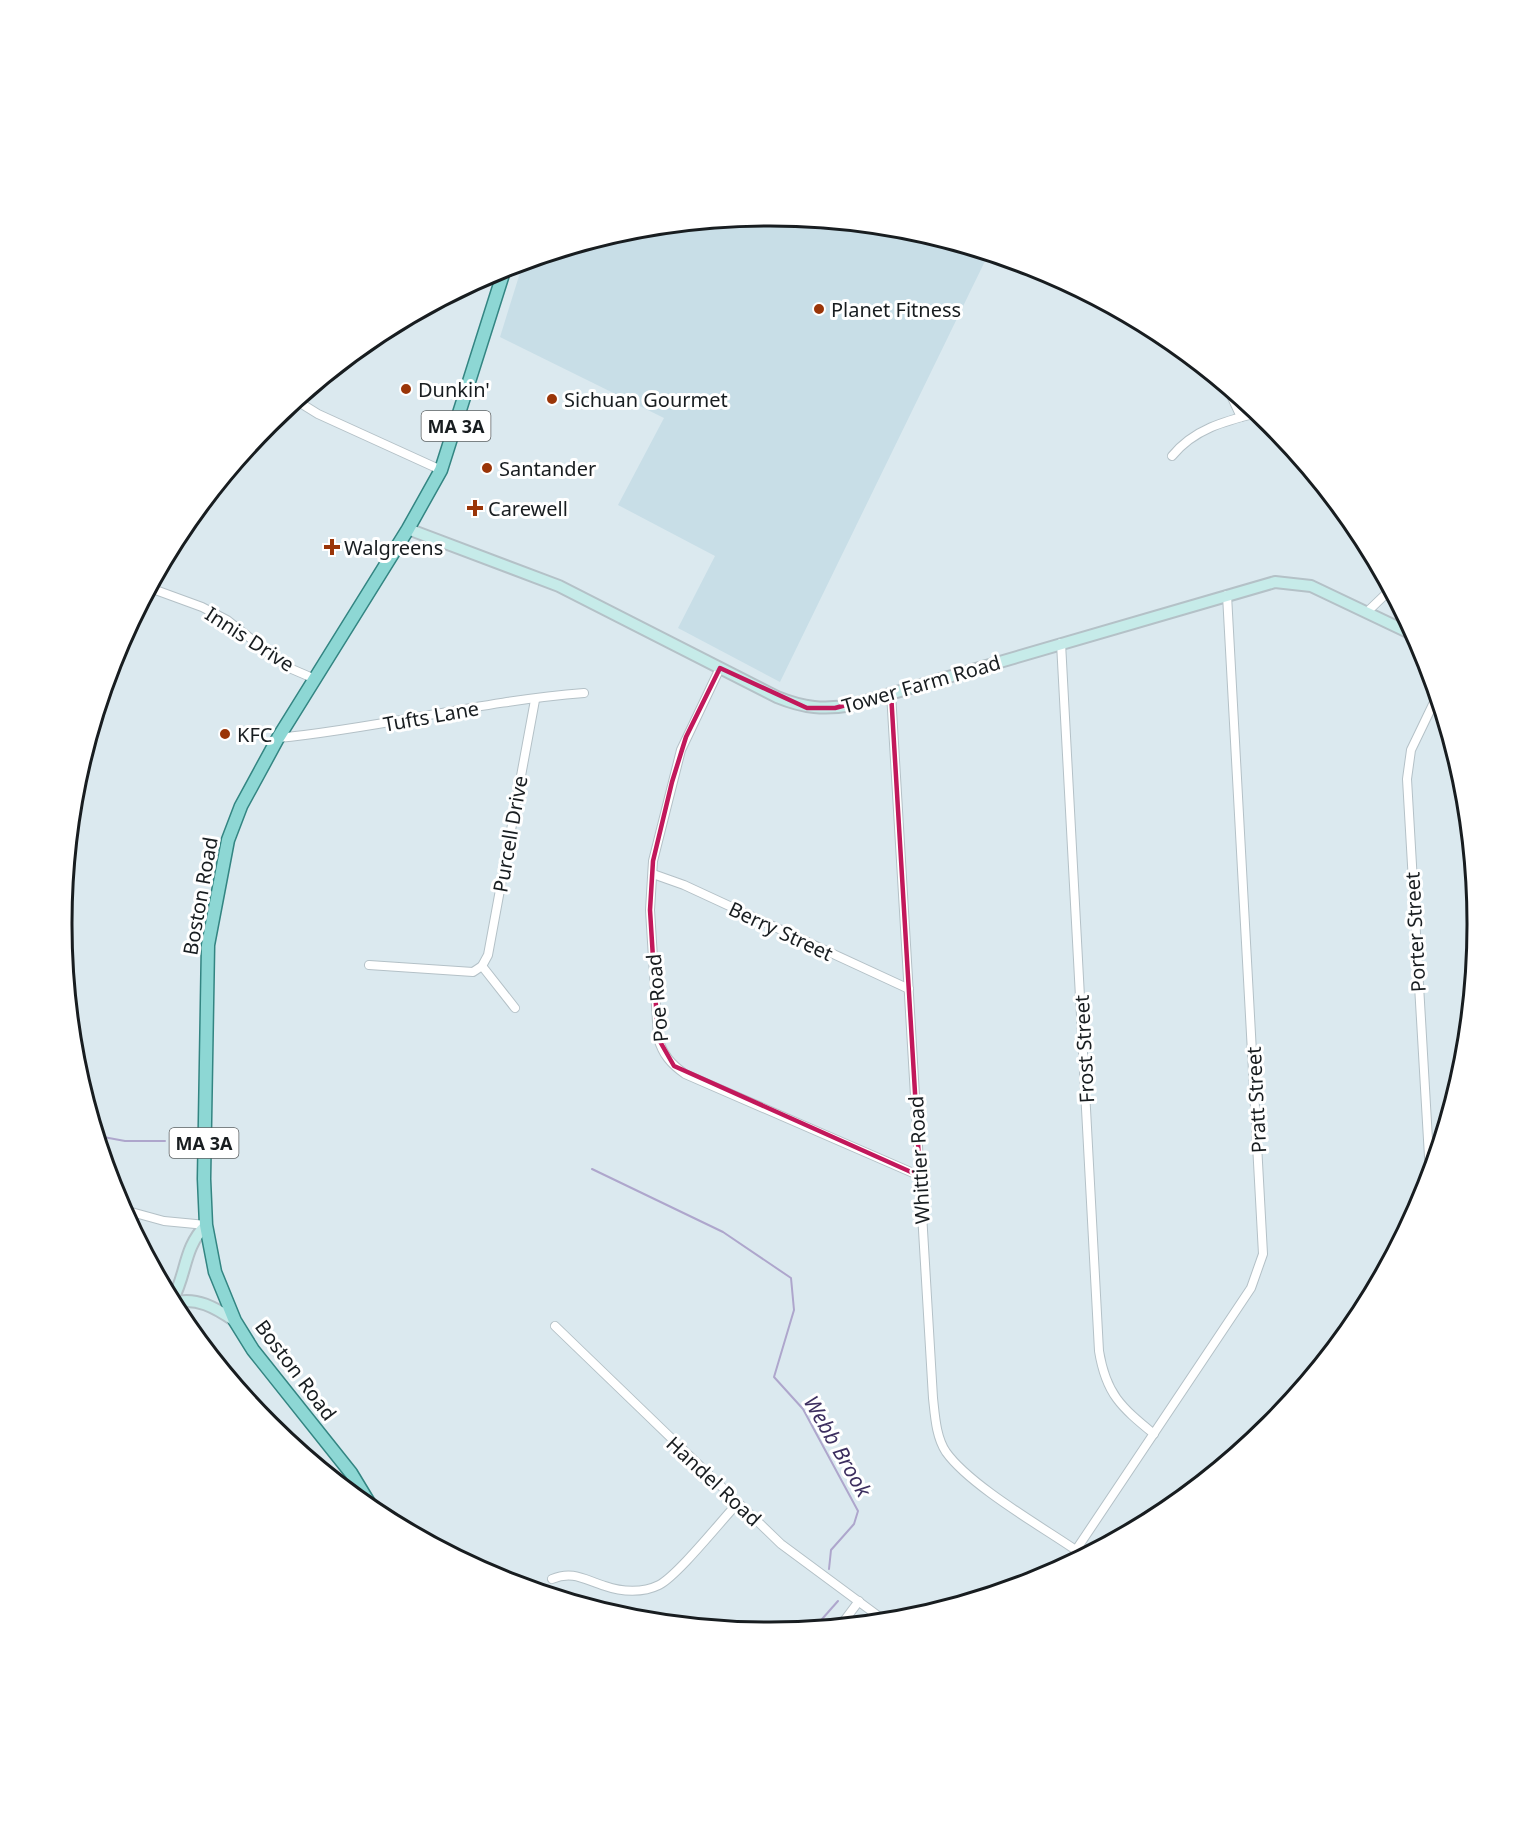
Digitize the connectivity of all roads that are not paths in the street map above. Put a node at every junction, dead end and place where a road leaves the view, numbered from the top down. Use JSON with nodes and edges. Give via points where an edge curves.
{"nodes":[{"id":1,"x":501,"y":281,"type":"edge"},
{"id":2,"x":304,"y":405,"type":"edge"},
{"id":3,"x":1236,"y":406,"type":"edge"},
{"id":4,"x":1246,"y":416,"type":"edge"},
{"id":5,"x":1241,"y":417,"type":"junction"},
{"id":6,"x":1172,"y":456,"type":"dead end"},
{"id":7,"x":441,"y":470,"type":"junction"},
{"id":8,"x":408,"y":529,"type":"junction"},
{"id":9,"x":157,"y":591,"type":"edge"},
{"id":10,"x":1227,"y":595,"type":"junction"},
{"id":11,"x":1384,"y":595,"type":"edge"},
{"id":12,"x":1367,"y":612,"type":"junction"},
{"id":13,"x":1401,"y":629,"type":"edge"},
{"id":14,"x":1061,"y":643,"type":"junction"},
{"id":15,"x":720,"y":668,"type":"junction"},
{"id":16,"x":315,"y":679,"type":"junction"},
{"id":17,"x":584,"y":693,"type":"dead end"},
{"id":18,"x":891,"y":693,"type":"junction"},
{"id":19,"x":535,"y":700,"type":"junction"},
{"id":20,"x":1432,"y":706,"type":"edge"},
{"id":21,"x":278,"y":738,"type":"junction"},
{"id":22,"x":652,"y":874,"type":"junction"},
{"id":23,"x":369,"y":965,"type":"dead end"},
{"id":24,"x":482,"y":966,"type":"junction"},
{"id":25,"x":909,"y":990,"type":"junction"},
{"id":26,"x":515,"y":1008,"type":"dead end"},
{"id":27,"x":1429,"y":1152,"type":"edge"},
{"id":28,"x":920,"y":1176,"type":"junction"},
{"id":29,"x":135,"y":1213,"type":"edge"},
{"id":30,"x":206,"y":1225,"type":"junction"},
{"id":31,"x":177,"y":1291,"type":"edge"},
{"id":32,"x":183,"y":1300,"type":"edge"},
{"id":33,"x":235,"y":1321,"type":"junction"},
{"id":34,"x":555,"y":1326,"type":"dead end"},
{"id":35,"x":1154,"y":1434,"type":"junction"},
{"id":36,"x":360,"y":1488,"type":"edge"},
{"id":37,"x":737,"y":1504,"type":"junction"},
{"id":38,"x":1082,"y":1548,"type":"edge"},
{"id":39,"x":1076,"y":1551,"type":"edge"},
{"id":40,"x":552,"y":1579,"type":"dead end"},
{"id":41,"x":859,"y":1601,"type":"junction"},
{"id":42,"x":875,"y":1613,"type":"edge"},
{"id":43,"x":847,"y":1617,"type":"edge"}],
"edges":[{"from":1,"to":7,"type":"main road","name":"Boston Road","number":"MA 3A"},
{"from":2,"to":7,"type":"street"},
{"from":3,"to":5,"type":"street"},
{"from":4,"to":5,"type":"street"},
{"from":5,"to":6,"type":"street","via":[[1200,432]]},
{"from":7,"to":8,"type":"main road","name":"Boston Road","number":"MA 3A"},
{"from":8,"to":15,"type":"street","name":"Tower Farm Road","via":[[559,586]]},
{"from":8,"to":16,"type":"main road","name":"Boston Road","number":"MA 3A"},
{"from":9,"to":16,"type":"street","name":"Innis Drive","via":[[227,620],[287,667]]},
{"from":10,"to":12,"type":"street","name":"Tower Farm Road","via":[[1275,582],[1299,583]]},
{"from":10,"to":14,"type":"street","name":"Tower Farm Road"},
{"from":10,"to":35,"type":"street","name":"Pratt Street","via":[[1263,1254],[1251,1288]]},
{"from":11,"to":12,"type":"street"},
{"from":12,"to":13,"type":"street","name":"Tower Farm Road"},
{"from":14,"to":18,"type":"street","name":"Tower Farm Road"},
{"from":14,"to":35,"type":"street","name":"Frost Street","via":[[1099,1351],[1114,1399]]},
{"from":15,"to":18,"type":"street","name":"Tower Farm Road","via":[[807,708],[835,708]]},
{"from":15,"to":22,"type":"street","name":"Poe Road","via":[[681,750]]},
{"from":16,"to":21,"type":"main road","name":"Boston Road","number":"MA 3A"},
{"from":17,"to":19,"type":"street","name":"Tufts Lane"},
{"from":18,"to":25,"type":"street","name":"Whittier Road"},
{"from":19,"to":21,"type":"street","name":"Tufts Lane"},
{"from":19,"to":24,"type":"street","name":"Purcell Drive","via":[[488,955]]},
{"from":20,"to":27,"type":"street","name":"Porter Street","via":[[1411,750],[1407,779]]},
{"from":21,"to":30,"type":"main road","name":"Boston Road","number":"MA 3A","via":[[241,806],[228,840],[212,915],[205,1016]]},
{"from":22,"to":25,"type":"street","name":"Berry Street","via":[[684,885]]},
{"from":22,"to":28,"type":"street","name":"Poe Road","via":[[650,910],[658,1038],[661,1050],[674,1066],[709,1085]]},
{"from":23,"to":24,"type":"street","via":[[473,972]]},
{"from":24,"to":26,"type":"street"},
{"from":25,"to":28,"type":"street","name":"Whittier Road"},
{"from":28,"to":39,"type":"street","name":"Whittier Road","via":[[933,1398],[940,1438],[946,1451],[965,1471]]},
{"from":29,"to":30,"type":"street"},
{"from":30,"to":31,"type":"street","via":[[191,1242]]},
{"from":30,"to":33,"type":"main road","name":"Boston Road","number":"MA 3A","via":[[216,1272]]},
{"from":32,"to":33,"type":"street","via":[[203,1304]]},
{"from":33,"to":36,"type":"main road","name":"Boston Road","number":"MA 3A","via":[[263,1364]]},
{"from":34,"to":37,"type":"street","name":"Handel Road"},
{"from":35,"to":38,"type":"street","name":"Pratt Street"},
{"from":37,"to":40,"type":"street","via":[[660,1584],[636,1591],[616,1590],[573,1575]]},
{"from":37,"to":41,"type":"street","name":"Handel Road","via":[[781,1544]]},
{"from":41,"to":42,"type":"street","name":"Handel Road"},
{"from":41,"to":43,"type":"street"}]}
